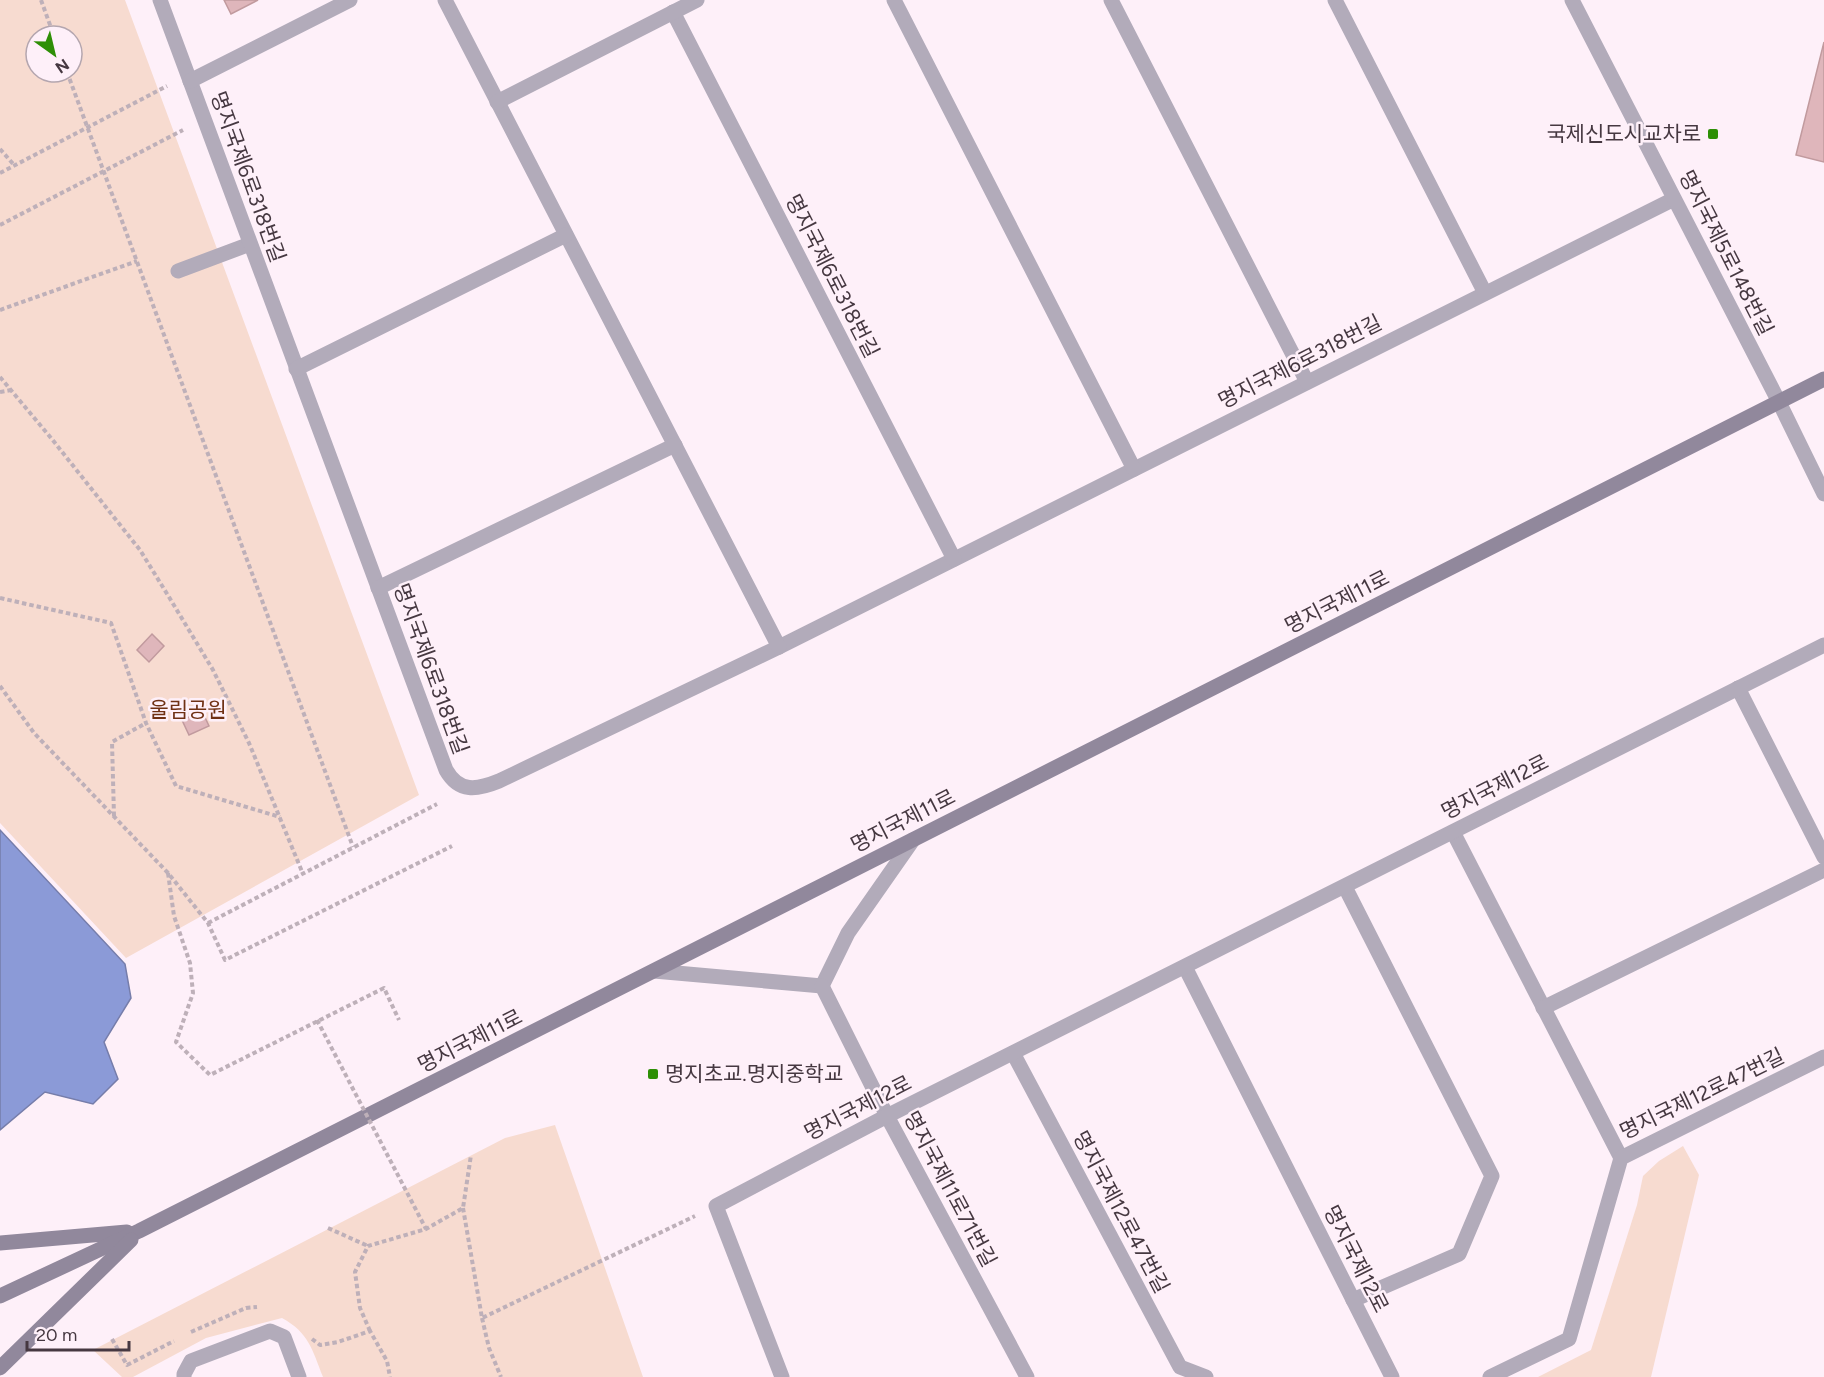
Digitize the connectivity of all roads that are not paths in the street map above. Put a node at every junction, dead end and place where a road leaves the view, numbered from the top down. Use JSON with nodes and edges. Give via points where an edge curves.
{"nodes":[{"id":1,"x":160,"y":0,"type":"edge"},
{"id":2,"x":350,"y":0,"type":"edge"},
{"id":3,"x":445,"y":0,"type":"edge"},
{"id":4,"x":697,"y":0,"type":"edge"},
{"id":5,"x":894,"y":0,"type":"edge"},
{"id":6,"x":1111,"y":0,"type":"edge"},
{"id":7,"x":1335,"y":0,"type":"edge"},
{"id":8,"x":1572,"y":0,"type":"edge"},
{"id":9,"x":673,"y":12,"type":"junction"},
{"id":10,"x":190,"y":81,"type":"junction"},
{"id":11,"x":497,"y":102,"type":"junction"},
{"id":12,"x":1674,"y":199,"type":"junction"},
{"id":13,"x":566,"y":235,"type":"junction"},
{"id":14,"x":250,"y":244,"type":"junction"},
{"id":15,"x":178,"y":271,"type":"dead end"},
{"id":16,"x":1485,"y":293,"type":"junction"},
{"id":17,"x":296,"y":369,"type":"junction"},
{"id":18,"x":1824,"y":379,"type":"edge"},
{"id":19,"x":1307,"y":382,"type":"junction"},
{"id":20,"x":1779,"y":402,"type":"junction"},
{"id":21,"x":675,"y":446,"type":"junction"},
{"id":22,"x":1134,"y":469,"type":"junction"},
{"id":23,"x":1824,"y":494,"type":"edge"},
{"id":24,"x":954,"y":559,"type":"junction"},
{"id":25,"x":378,"y":588,"type":"junction"},
{"id":26,"x":1824,"y":645,"type":"edge"},
{"id":27,"x":779,"y":647,"type":"junction"},
{"id":28,"x":1738,"y":688,"type":"junction"},
{"id":29,"x":1453,"y":832,"type":"junction"},
{"id":30,"x":913,"y":840,"type":"junction"},
{"id":31,"x":1824,"y":857,"type":"edge"},
{"id":32,"x":1824,"y":870,"type":"edge"},
{"id":33,"x":1345,"y":887,"type":"junction"},
{"id":34,"x":1185,"y":968,"type":"junction"},
{"id":35,"x":654,"y":971,"type":"junction"},
{"id":36,"x":822,"y":986,"type":"junction"},
{"id":37,"x":1543,"y":1008,"type":"junction"},
{"id":38,"x":1013,"y":1053,"type":"junction"},
{"id":39,"x":1824,"y":1057,"type":"edge"},
{"id":40,"x":887,"y":1116,"type":"junction"},
{"id":41,"x":1621,"y":1158,"type":"junction"},
{"id":42,"x":139,"y":1231,"type":"junction"},
{"id":43,"x":0,"y":1243,"type":"edge"},
{"id":44,"x":0,"y":1296,"type":"edge"},
{"id":45,"x":1353,"y":1300,"type":"junction"},
{"id":46,"x":0,"y":1368,"type":"edge"},
{"id":47,"x":184,"y":1377,"type":"edge"},
{"id":48,"x":299,"y":1377,"type":"edge"},
{"id":49,"x":782,"y":1377,"type":"edge"},
{"id":50,"x":1027,"y":1377,"type":"edge"},
{"id":51,"x":1206,"y":1377,"type":"edge"},
{"id":52,"x":1392,"y":1377,"type":"edge"},
{"id":53,"x":1490,"y":1377,"type":"edge"}],
"edges":[{"from":1,"to":10,"type":"street","name":"명지국제6로318번길"},
{"from":2,"to":10,"type":"street"},
{"from":3,"to":11,"type":"street"},
{"from":4,"to":9,"type":"street"},
{"from":5,"to":22,"type":"street"},
{"from":6,"to":19,"type":"street"},
{"from":7,"to":16,"type":"street"},
{"from":8,"to":12,"type":"street","name":"명지국제5로148번길"},
{"from":9,"to":11,"type":"street"},
{"from":9,"to":24,"type":"street","name":"명지국제6로318번길"},
{"from":10,"to":14,"type":"street","name":"명지국제6로318번길"},
{"from":11,"to":13,"type":"street"},
{"from":12,"to":16,"type":"street","name":"명지국제6로318번길"},
{"from":12,"to":20,"type":"street","name":"명지국제5로148번길"},
{"from":13,"to":17,"type":"street"},
{"from":13,"to":21,"type":"street"},
{"from":14,"to":15,"type":"street"},
{"from":14,"to":17,"type":"street","name":"명지국제6로318번길"},
{"from":16,"to":19,"type":"street","name":"명지국제6로318번길"},
{"from":17,"to":25,"type":"street","name":"명지국제6로318번길"},
{"from":18,"to":20,"type":"main road","name":"명지국제11로"},
{"from":19,"to":22,"type":"street","name":"명지국제6로318번길"},
{"from":20,"to":23,"type":"street","name":"명지국제5로148번길"},
{"from":20,"to":30,"type":"main road","name":"명지국제11로"},
{"from":21,"to":25,"type":"street"},
{"from":21,"to":27,"type":"street"},
{"from":22,"to":24,"type":"street","name":"명지국제6로318번길"},
{"from":24,"to":27,"type":"street","name":"명지국제6로318번길"},
{"from":25,"to":27,"type":"street","name":"명지국제6로318번길","via":[[446,770],[451,779],[474,789],[499,781]]},
{"from":26,"to":28,"type":"street","name":"명지국제12로"},
{"from":28,"to":29,"type":"street","name":"명지국제12로"},
{"from":28,"to":31,"type":"street"},
{"from":29,"to":33,"type":"street","name":"명지국제12로"},
{"from":29,"to":37,"type":"street"},
{"from":30,"to":35,"type":"main road","name":"명지국제11로"},
{"from":30,"to":36,"type":"street","via":[[848,933]]},
{"from":32,"to":37,"type":"street"},
{"from":33,"to":34,"type":"street","name":"명지국제12로"},
{"from":33,"to":45,"type":"street","via":[[1492,1176],[1459,1254]]},
{"from":34,"to":38,"type":"street","name":"명지국제12로"},
{"from":34,"to":45,"type":"street","name":"명지국제12로"},
{"from":35,"to":36,"type":"street"},
{"from":35,"to":42,"type":"main road","name":"명지국제11로"},
{"from":36,"to":40,"type":"street","name":"명지국제11로71번길"},
{"from":37,"to":41,"type":"street"},
{"from":38,"to":40,"type":"street","name":"명지국제12로"},
{"from":38,"to":51,"type":"street","name":"명지국제12로47번길","via":[[1180,1367]]},
{"from":39,"to":41,"type":"street","name":"명지국제12로47번길"},
{"from":40,"to":49,"type":"street","name":"명지국제12로","via":[[716,1206]]},
{"from":40,"to":50,"type":"street","name":"명지국제11로71번길"},
{"from":41,"to":53,"type":"street","name":"명지국제12로47번길","via":[[1569,1339]]},
{"from":42,"to":43,"type":"main road"},
{"from":42,"to":44,"type":"main road","name":"명지국제11로"},
{"from":42,"to":46,"type":"main road"},
{"from":45,"to":52,"type":"street","name":"명지국제12로"},
{"from":47,"to":48,"type":"street","via":[[191,1361],[270,1331],[284,1337]]}]}
